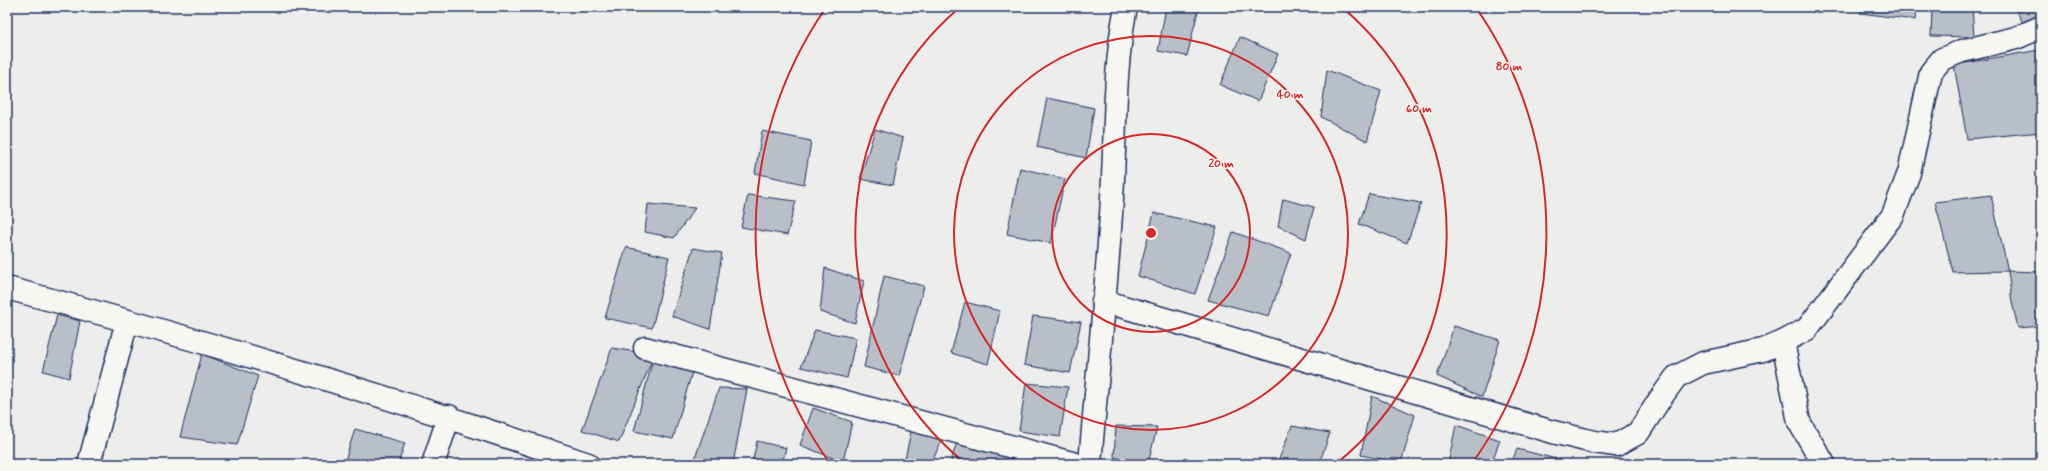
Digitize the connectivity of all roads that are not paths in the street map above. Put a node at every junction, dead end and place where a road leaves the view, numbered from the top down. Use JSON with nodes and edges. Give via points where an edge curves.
{"nodes":[{"id":1,"x":1126,"y":7,"type":"edge"},
{"id":2,"x":2041,"y":27,"type":"edge"},
{"id":3,"x":7,"y":288,"type":"edge"},
{"id":4,"x":1104,"y":301,"type":"junction"},
{"id":5,"x":127,"y":321,"type":"junction"},
{"id":6,"x":1783,"y":342,"type":"junction"},
{"id":7,"x":645,"y":348,"type":"dead end"},
{"id":8,"x":448,"y":416,"type":"junction"},
{"id":9,"x":89,"y":464,"type":"edge"},
{"id":10,"x":433,"y":464,"type":"edge"},
{"id":11,"x":588,"y":464,"type":"edge"},
{"id":12,"x":1076,"y":464,"type":"edge"},
{"id":13,"x":1090,"y":464,"type":"edge"},
{"id":14,"x":1824,"y":464,"type":"edge"}],
"edges":[{"from":1,"to":4,"type":"street","via":[[1115,98],[1112,197]]},
{"from":2,"to":6,"type":"street","via":[[2016,38],[1962,51],[1942,59],[1931,72],[1910,173],[1893,215],[1807,329]]},
{"from":3,"to":5,"type":"street"},
{"from":4,"to":6,"type":"street","via":[[1553,432],[1616,445],[1638,433],[1676,377],[1703,363],[1763,350]]},
{"from":4,"to":13,"type":"street"},
{"from":5,"to":8,"type":"street"},
{"from":5,"to":9,"type":"street"},
{"from":6,"to":14,"type":"street","via":[[1800,422]]},
{"from":7,"to":12,"type":"street"},
{"from":8,"to":10,"type":"street"},
{"from":8,"to":11,"type":"street"}]}
